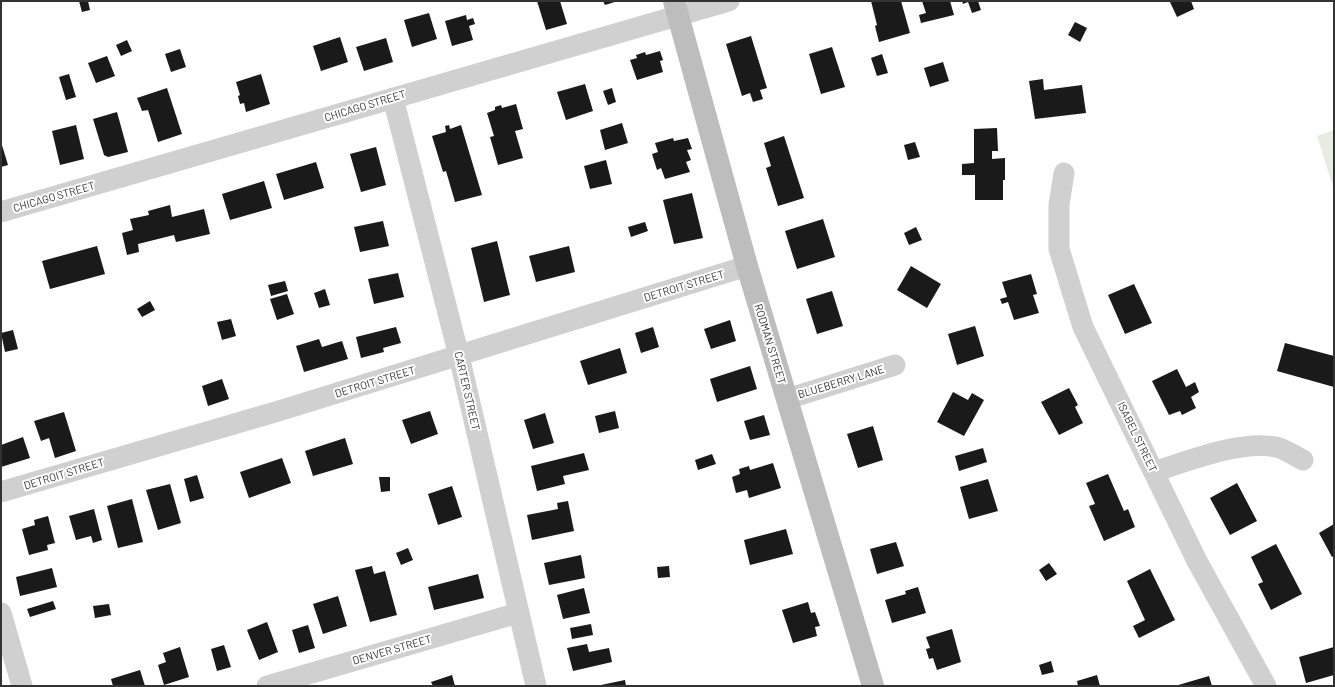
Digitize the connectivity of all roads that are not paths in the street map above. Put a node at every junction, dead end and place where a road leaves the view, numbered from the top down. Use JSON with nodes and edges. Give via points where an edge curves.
{"nodes":[{"id":1,"x":729,"y":1,"type":"edge"},
{"id":2,"x":676,"y":8,"type":"edge"},
{"id":3,"x":393,"y":98,"type":"junction"},
{"id":4,"x":1064,"y":173,"type":"dead end"},
{"id":5,"x":1,"y":212,"type":"edge"},
{"id":6,"x":747,"y":266,"type":"junction"},
{"id":7,"x":459,"y":356,"type":"junction"},
{"id":8,"x":895,"y":365,"type":"dead end"},
{"id":9,"x":787,"y":399,"type":"junction"},
{"id":10,"x":1303,"y":460,"type":"dead end"},
{"id":11,"x":1154,"y":472,"type":"junction"},
{"id":12,"x":1,"y":492,"type":"edge"},
{"id":13,"x":1,"y":613,"type":"edge"},
{"id":14,"x":518,"y":613,"type":"junction"},
{"id":15,"x":22,"y":686,"type":"edge"},
{"id":16,"x":267,"y":686,"type":"edge"},
{"id":17,"x":536,"y":686,"type":"edge"},
{"id":18,"x":873,"y":686,"type":"edge"},
{"id":19,"x":1266,"y":686,"type":"edge"}],
"edges":[{"from":1,"to":2,"type":"street","name":"CHICAGO STREET"},
{"from":2,"to":3,"type":"street","name":"CHICAGO STREET"},
{"from":2,"to":6,"type":"street","name":"RODMAN STREET"},
{"from":3,"to":5,"type":"street","name":"CHICAGO STREET"},
{"from":3,"to":7,"type":"street","name":"CARTER STREET"},
{"from":4,"to":11,"type":"street","name":"ISABEL STREET","via":[[1059,205],[1060,249],[1083,327]]},
{"from":6,"to":7,"type":"street","name":"DETROIT STREET"},
{"from":6,"to":9,"type":"street","name":"RODMAN STREET"},
{"from":7,"to":12,"type":"street","name":"DETROIT STREET"},
{"from":7,"to":14,"type":"street","name":"CARTER STREET"},
{"from":8,"to":9,"type":"street","name":"BLUEBERRY LANE"},
{"from":9,"to":18,"type":"street","name":"RODMAN STREET"},
{"from":10,"to":11,"type":"street","via":[[1276,447],[1256,446],[1230,449]]},
{"from":11,"to":19,"type":"street","name":"ISABEL STREET","via":[[1197,561]]},
{"from":13,"to":15,"type":"street"},
{"from":14,"to":16,"type":"street","name":"DENVER STREET"},
{"from":14,"to":17,"type":"street","name":"CARTER STREET"}]}
